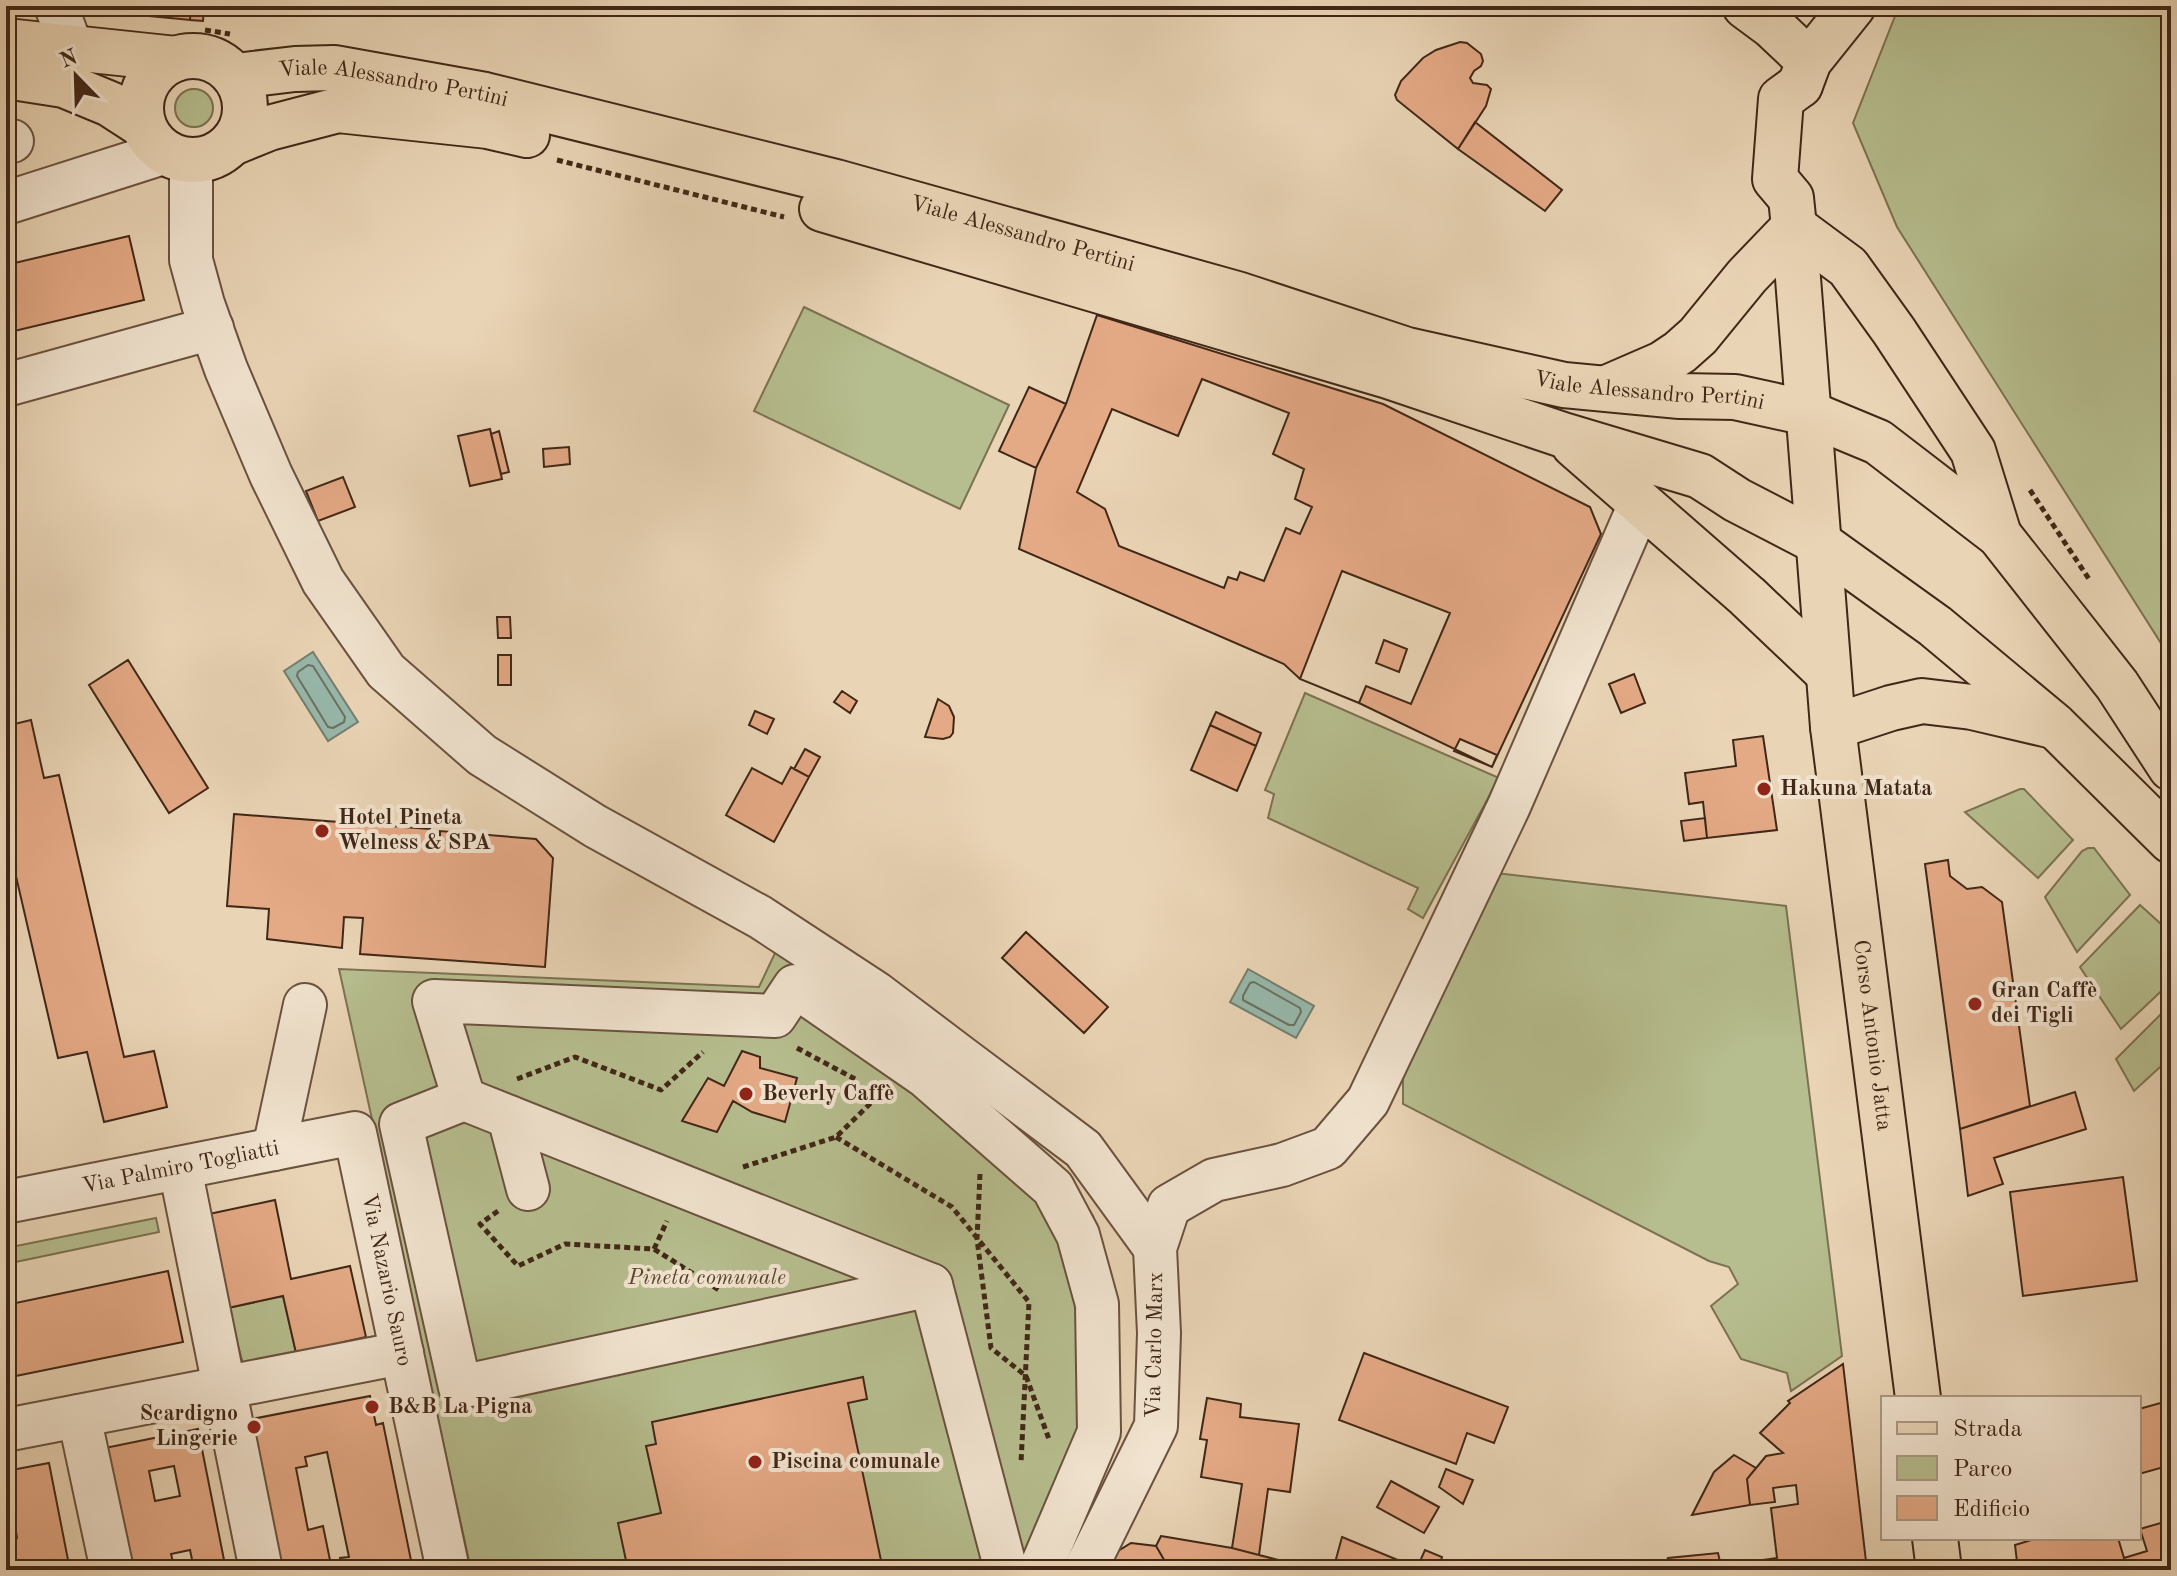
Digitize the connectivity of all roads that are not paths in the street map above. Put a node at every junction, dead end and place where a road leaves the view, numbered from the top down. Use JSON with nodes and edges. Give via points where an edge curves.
{"nodes":[{"id":1,"x":56,"y":6,"type":"edge"},
{"id":2,"x":1853,"y":6,"type":"edge"},
{"id":3,"x":1767,"y":13,"type":"edge"},
{"id":4,"x":6,"y":41,"type":"edge"},
{"id":5,"x":72,"y":49,"type":"junction"},
{"id":6,"x":176,"y":59,"type":"junction"},
{"id":7,"x":1805,"y":73,"type":"junction"},
{"id":8,"x":6,"y":76,"type":"edge"},
{"id":9,"x":235,"y":76,"type":"junction"},
{"id":10,"x":232,"y":143,"type":"junction"},
{"id":11,"x":167,"y":146,"type":"junction"},
{"id":12,"x":6,"y":203,"type":"edge"},
{"id":13,"x":1793,"y":213,"type":"junction"},
{"id":14,"x":212,"y":328,"type":"junction"},
{"id":15,"x":6,"y":385,"type":"edge"},
{"id":16,"x":1606,"y":389,"type":"junction"},
{"id":17,"x":1808,"y":413,"type":"junction"},
{"id":18,"x":1563,"y":435,"type":"junction"},
{"id":19,"x":1640,"y":504,"type":"junction"},
{"id":20,"x":1999,"y":535,"type":"junction"},
{"id":21,"x":1818,"y":542,"type":"junction"},
{"id":22,"x":1828,"y":673,"type":"junction"},
{"id":23,"x":2055,"y":726,"type":"junction"},
{"id":24,"x":1833,"y":727,"type":"junction"},
{"id":25,"x":2171,"y":768,"type":"edge"},
{"id":26,"x":2171,"y":841,"type":"edge"},
{"id":27,"x":305,"y":1005,"type":"dead end"},
{"id":28,"x":464,"y":1099,"type":"junction"},
{"id":29,"x":509,"y":1117,"type":"junction"},
{"id":30,"x":355,"y":1133,"type":"joint"},
{"id":31,"x":274,"y":1149,"type":"junction"},
{"id":32,"x":180,"y":1168,"type":"junction"},
{"id":33,"x":528,"y":1189,"type":"road end"},
{"id":34,"x":6,"y":1202,"type":"edge"},
{"id":35,"x":1155,"y":1248,"type":"junction"},
{"id":36,"x":931,"y":1285,"type":"junction"},
{"id":37,"x":404,"y":1364,"type":"junction"},
{"id":38,"x":455,"y":1365,"type":"junction"},
{"id":39,"x":224,"y":1388,"type":"junction"},
{"id":40,"x":1918,"y":1396,"type":"edge"},
{"id":41,"x":79,"y":1416,"type":"junction"},
{"id":42,"x":6,"y":1430,"type":"edge"},
{"id":43,"x":1935,"y":1540,"type":"edge"},
{"id":44,"x":112,"y":1570,"type":"edge"},
{"id":45,"x":261,"y":1570,"type":"edge"},
{"id":46,"x":448,"y":1570,"type":"edge"},
{"id":47,"x":1006,"y":1570,"type":"edge"},
{"id":48,"x":1040,"y":1570,"type":"edge"},
{"id":49,"x":1085,"y":1570,"type":"edge"},
{"id":50,"x":1939,"y":1570,"type":"edge"}],
"edges":[{"from":1,"to":5,"type":"street"},
{"from":2,"to":7,"type":"main road"},
{"from":3,"to":7,"type":"main road"},
{"from":4,"to":5,"type":"main road"},
{"from":5,"to":6,"type":"main road"},
{"from":6,"to":9,"type":"main road","via":[[209,57]]},
{"from":6,"to":11,"type":"main road","via":[[150,78],[141,110]]},
{"from":7,"to":13,"type":"main road","via":[[1781,99],[1775,179]]},
{"from":8,"to":11,"type":"main road","via":[[64,85],[110,104]]},
{"from":9,"to":10,"type":"main road","via":[[246,110]]},
{"from":9,"to":16,"type":"main road","name":"Viale Alessandro Pertini","via":[[334,68],[485,95],[836,182],[1237,294],[1407,350],[1564,385]]},
{"from":10,"to":11,"type":"main road","name":"Viale Alessandro Pertini","via":[[206,158]]},
{"from":10,"to":18,"type":"main road","name":"Viale Alessandro Pertini","via":[[338,110],[488,126],[820,208],[1388,376]]},
{"from":11,"to":12,"type":"street"},
{"from":11,"to":14,"type":"street","via":[[191,260]]},
{"from":13,"to":16,"type":"main road","via":[[1698,336],[1662,364]]},
{"from":13,"to":17,"type":"main road"},
{"from":13,"to":20,"type":"main road","via":[[1848,267],[1973,451]]},
{"from":14,"to":15,"type":"street"},
{"from":14,"to":35,"type":"street","via":[[271,475],[323,581],[386,671],[482,755],[595,826],[760,917],[876,993],[1083,1149]]},
{"from":16,"to":17,"type":"main road","name":"Viale Alessandro Pertini","via":[[1735,397]]},
{"from":17,"to":20,"type":"main road","name":"Viale Alessandro Pertini","via":[[1878,442]]},
{"from":17,"to":21,"type":"main road"},
{"from":18,"to":19,"type":"main road","name":"Viale Alessandro Pertini"},
{"from":18,"to":21,"type":"main road","name":"Viale Alessandro Pertini","via":[[1700,476]]},
{"from":19,"to":22,"type":"main road","name":"Viale Alessandro Pertini"},
{"from":19,"to":35,"type":"street","via":[[1509,806],[1368,1101],[1328,1148],[1214,1180],[1169,1206]]},
{"from":20,"to":25,"type":"main road","name":"Viale Alessandro Pertini","via":[[2117,685]]},
{"from":21,"to":22,"type":"main road"},
{"from":21,"to":23,"type":"main road","name":"Viale Alessandro Pertini","via":[[1935,626]]},
{"from":22,"to":24,"type":"main road","name":"Corso Antonio Jatta"},
{"from":23,"to":24,"type":"main road","via":[[1922,701]]},
{"from":23,"to":26,"type":"main road","name":"Viale Alessandro Pertini"},
{"from":24,"to":40,"type":"main road","name":"Corso Antonio Jatta"},
{"from":27,"to":31,"type":"street"},
{"from":28,"to":29,"type":"street"},
{"from":28,"to":38,"type":"street","via":[[401,1124]]},
{"from":28,"to":48,"type":"street","via":[[434,1001],[775,1016],[795,986],[895,1079],[925,1076],[1053,1188],[1078,1235],[1097,1304],[1099,1432]]},
{"from":29,"to":33,"type":"street"},
{"from":29,"to":36,"type":"street"},
{"from":30,"to":31,"type":"street","name":"Via Palmiro Togliatti"},
{"from":30,"to":37,"type":"street","name":"Via Nazario Sauro"},
{"from":31,"to":32,"type":"street","name":"Via Palmiro Togliatti"},
{"from":32,"to":34,"type":"street","name":"Via Palmiro Togliatti"},
{"from":32,"to":39,"type":"street"},
{"from":35,"to":49,"type":"street","name":"Via Carlo Marx","via":[[1156,1426]]},
{"from":36,"to":38,"type":"street","via":[[460,1387]]},
{"from":36,"to":47,"type":"street"},
{"from":37,"to":38,"type":"street"},
{"from":37,"to":39,"type":"street"},
{"from":37,"to":46,"type":"street","name":"Via Nazario Sauro"},
{"from":39,"to":41,"type":"street"},
{"from":39,"to":45,"type":"street"},
{"from":41,"to":42,"type":"street"},
{"from":41,"to":44,"type":"street"},
{"from":43,"to":50,"type":"main road"}]}
